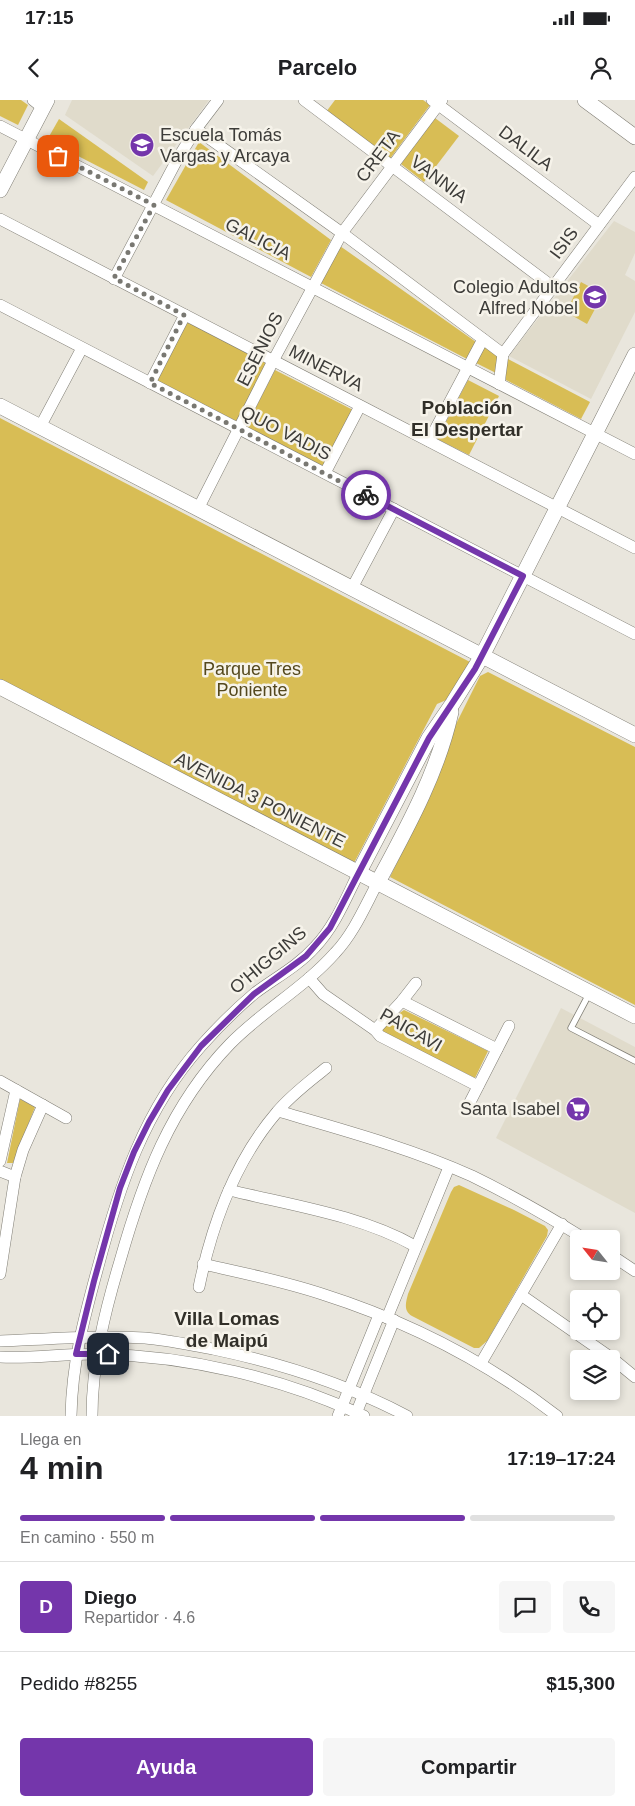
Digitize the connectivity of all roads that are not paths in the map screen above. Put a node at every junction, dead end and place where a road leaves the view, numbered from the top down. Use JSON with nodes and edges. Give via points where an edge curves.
{"nodes":[{"id":1,"x":218,"y":100,"type":"edge"},
{"id":2,"x":304,"y":100,"type":"edge"},
{"id":3,"x":585,"y":100,"type":"edge"},
{"id":4,"x":41,"y":102,"type":"edge"},
{"id":5,"x":437,"y":102,"type":"edge"},
{"id":6,"x":0,"y":126,"type":"edge"},
{"id":7,"x":196,"y":129,"type":"junction"},
{"id":8,"x":635,"y":137,"type":"edge"},
{"id":9,"x":26,"y":140,"type":"junction"},
{"id":10,"x":392,"y":166,"type":"junction"},
{"id":11,"x":635,"y":177,"type":"edge"},
{"id":12,"x":0,"y":190,"type":"edge"},
{"id":13,"x":154,"y":205,"type":"junction"},
{"id":14,"x":0,"y":219,"type":"edge"},
{"id":15,"x":599,"y":225,"type":"junction"},
{"id":16,"x":342,"y":233,"type":"junction"},
{"id":17,"x":114,"y":278,"type":"junction"},
{"id":18,"x":312,"y":287,"type":"junction"},
{"id":19,"x":553,"y":287,"type":"junction"},
{"id":20,"x":0,"y":305,"type":"edge"},
{"id":21,"x":184,"y":315,"type":"junction"},
{"id":22,"x":484,"y":339,"type":"junction"},
{"id":23,"x":82,"y":348,"type":"junction"},
{"id":24,"x":503,"y":354,"type":"junction"},
{"id":25,"x":635,"y":355,"type":"edge"},
{"id":26,"x":273,"y":361,"type":"junction"},
{"id":27,"x":468,"y":368,"type":"junction"},
{"id":28,"x":150,"y":383,"type":"junction"},
{"id":29,"x":499,"y":384,"type":"junction"},
{"id":30,"x":0,"y":406,"type":"edge"},
{"id":31,"x":360,"y":406,"type":"junction"},
{"id":32,"x":40,"y":428,"type":"junction"},
{"id":33,"x":238,"y":428,"type":"junction"},
{"id":34,"x":596,"y":434,"type":"junction"},
{"id":35,"x":429,"y":441,"type":"junction"},
{"id":36,"x":635,"y":454,"type":"edge"},
{"id":37,"x":325,"y":474,"type":"junction"},
{"id":38,"x":557,"y":508,"type":"junction"},
{"id":39,"x":198,"y":509,"type":"junction"},
{"id":40,"x":394,"y":509,"type":"junction"},
{"id":41,"x":635,"y":548,"type":"edge"},
{"id":42,"x":523,"y":576,"type":"junction"},
{"id":43,"x":352,"y":588,"type":"junction"},
{"id":44,"x":635,"y":634,"type":"edge"},
{"id":45,"x":482,"y":656,"type":"junction"},
{"id":46,"x":0,"y":686,"type":"edge"},
{"id":47,"x":453,"y":703,"type":"junction"},
{"id":48,"x":633,"y":730,"type":"edge"},
{"id":49,"x":359,"y":872,"type":"junction"},
{"id":50,"x":378,"y":882,"type":"junction"},
{"id":51,"x":309,"y":978,"type":"junction"},
{"id":52,"x":416,"y":983,"type":"dead end"},
{"id":53,"x":590,"y":992,"type":"junction"},
{"id":54,"x":402,"y":1001,"type":"junction"},
{"id":55,"x":635,"y":1016,"type":"edge"},
{"id":56,"x":509,"y":1026,"type":"dead end"},
{"id":57,"x":375,"y":1030,"type":"junction"},
{"id":58,"x":497,"y":1048,"type":"junction"},
{"id":59,"x":635,"y":1061,"type":"edge"},
{"id":60,"x":326,"y":1068,"type":"dead end"},
{"id":61,"x":0,"y":1081,"type":"edge"},
{"id":62,"x":478,"y":1086,"type":"junction"},
{"id":63,"x":16,"y":1090,"type":"junction"},
{"id":64,"x":43,"y":1105,"type":"junction"},
{"id":65,"x":466,"y":1110,"type":"dead end"},
{"id":66,"x":278,"y":1111,"type":"junction"},
{"id":67,"x":66,"y":1118,"type":"dead end"},
{"id":68,"x":0,"y":1161,"type":"edge"},
{"id":69,"x":449,"y":1167,"type":"junction"},
{"id":70,"x":0,"y":1171,"type":"edge"},
{"id":71,"x":16,"y":1178,"type":"junction"},
{"id":72,"x":229,"y":1190,"type":"junction"},
{"id":73,"x":562,"y":1224,"type":"junction"},
{"id":74,"x":571,"y":1230,"type":"edge"},
{"id":75,"x":415,"y":1246,"type":"junction"},
{"id":76,"x":620,"y":1261,"type":"edge"},
{"id":77,"x":203,"y":1264,"type":"junction"},
{"id":78,"x":635,"y":1272,"type":"edge"},
{"id":79,"x":0,"y":1274,"type":"edge"},
{"id":80,"x":198,"y":1287,"type":"dead end"},
{"id":81,"x":521,"y":1295,"type":"junction"},
{"id":82,"x":387,"y":1318,"type":"junction"},
{"id":83,"x":100,"y":1337,"type":"junction"},
{"id":84,"x":79,"y":1338,"type":"junction"},
{"id":85,"x":0,"y":1341,"type":"edge"},
{"id":86,"x":76,"y":1354,"type":"junction"},
{"id":87,"x":97,"y":1354,"type":"junction"},
{"id":88,"x":0,"y":1357,"type":"edge"},
{"id":89,"x":482,"y":1364,"type":"junction"},
{"id":90,"x":635,"y":1377,"type":"edge"},
{"id":91,"x":349,"y":1389,"type":"junction"},
{"id":92,"x":364,"y":1395,"type":"junction"},
{"id":93,"x":340,"y":1411,"type":"edge"},
{"id":94,"x":359,"y":1415,"type":"edge"},
{"id":95,"x":71,"y":1416,"type":"edge"},
{"id":96,"x":92,"y":1416,"type":"edge"},
{"id":97,"x":407,"y":1416,"type":"edge"},
{"id":98,"x":557,"y":1416,"type":"edge"}],
"edges":[{"from":1,"to":7,"type":"street"},
{"from":2,"to":10,"type":"street","name":"VANNIA"},
{"from":3,"to":8,"type":"street"},
{"from":4,"to":9,"type":"street"},
{"from":5,"to":10,"type":"street","name":"CRETA"},
{"from":5,"to":15,"type":"street","name":"DALILA"},
{"from":6,"to":9,"type":"street","name":"GALICIA"},
{"from":7,"to":13,"type":"street"},
{"from":7,"to":16,"type":"street"},
{"from":9,"to":12,"type":"street"},
{"from":9,"to":13,"type":"street","name":"GALICIA"},
{"from":10,"to":16,"type":"street","name":"CRETA"},
{"from":10,"to":19,"type":"street","name":"VANNIA"},
{"from":11,"to":15,"type":"street","name":"ISIS"},
{"from":13,"to":17,"type":"street"},
{"from":13,"to":18,"type":"street","name":"GALICIA"},
{"from":14,"to":17,"type":"street","name":"MINERVA"},
{"from":15,"to":19,"type":"street","name":"ISIS"},
{"from":16,"to":18,"type":"street","name":"ESENIOS"},
{"from":16,"to":22,"type":"street"},
{"from":17,"to":21,"type":"street","name":"MINERVA"},
{"from":18,"to":26,"type":"street","name":"ESENIOS"},
{"from":18,"to":27,"type":"street","name":"GALICIA"},
{"from":19,"to":24,"type":"street","name":"ISIS"},
{"from":20,"to":23,"type":"street","name":"QUO VADIS"},
{"from":21,"to":26,"type":"street","name":"MINERVA"},
{"from":21,"to":28,"type":"street"},
{"from":22,"to":24,"type":"street"},
{"from":22,"to":27,"type":"street"},
{"from":23,"to":28,"type":"street","name":"QUO VADIS"},
{"from":23,"to":32,"type":"street"},
{"from":24,"to":29,"type":"street"},
{"from":25,"to":34,"type":"street","name":"O'HIGGINS"},
{"from":26,"to":31,"type":"street","name":"MINERVA"},
{"from":26,"to":33,"type":"street","name":"ESENIOS"},
{"from":27,"to":29,"type":"street","name":"GALICIA"},
{"from":27,"to":35,"type":"street"},
{"from":28,"to":33,"type":"street","name":"QUO VADIS"},
{"from":29,"to":34,"type":"street","name":"GALICIA"},
{"from":30,"to":32,"type":"street"},
{"from":31,"to":35,"type":"street","name":"MINERVA"},
{"from":31,"to":37,"type":"street"},
{"from":32,"to":39,"type":"street"},
{"from":33,"to":37,"type":"street","name":"QUO VADIS"},
{"from":33,"to":39,"type":"street","name":"ESENIOS"},
{"from":34,"to":36,"type":"street","name":"GALICIA"},
{"from":34,"to":38,"type":"street","name":"O'HIGGINS"},
{"from":35,"to":38,"type":"street","name":"MINERVA"},
{"from":37,"to":40,"type":"street","name":"QUO VADIS"},
{"from":38,"to":41,"type":"street","name":"MINERVA"},
{"from":38,"to":42,"type":"street","name":"O'HIGGINS"},
{"from":39,"to":43,"type":"street"},
{"from":40,"to":42,"type":"street","name":"QUO VADIS"},
{"from":40,"to":43,"type":"street"},
{"from":42,"to":44,"type":"street","name":"QUO VADIS"},
{"from":42,"to":45,"type":"street","name":"O'HIGGINS"},
{"from":43,"to":45,"type":"street"},
{"from":45,"to":47,"type":"street","name":"O'HIGGINS"},
{"from":45,"to":48,"type":"street"},
{"from":46,"to":49,"type":"street","name":"AVENIDA 3 PONIENTE"},
{"from":47,"to":49,"type":"street","name":"O'HIGGINS","via":[[429,738]]},
{"from":47,"to":50,"type":"street","name":"O'HIGGINS","via":[[445,740],[429,779]]},
{"from":49,"to":50,"type":"street","name":"AVENIDA 3 PONIENTE"},
{"from":49,"to":84,"type":"street","name":"O'HIGGINS","via":[[337,916],[314,948],[228,1018],[201,1046],[168,1090],[141,1136],[120,1188]]},
{"from":50,"to":51,"type":"street","name":"O'HIGGINS","via":[[345,941]]},
{"from":50,"to":53,"type":"street","name":"AVENIDA 3 PONIENTE"},
{"from":51,"to":57,"type":"street","name":"PAICAVI","via":[[323,994]]},
{"from":51,"to":83,"type":"street","name":"O'HIGGINS","via":[[228,1045],[201,1078],[168,1129],[138,1201]]},
{"from":52,"to":54,"type":"street"},
{"from":53,"to":55,"type":"street","name":"AVENIDA 3 PONIENTE"},
{"from":53,"to":59,"type":"lane","via":[[571,1028]]},
{"from":54,"to":57,"type":"street"},
{"from":54,"to":58,"type":"street"},
{"from":56,"to":58,"type":"street"},
{"from":57,"to":62,"type":"street","name":"PAICAVI","via":[[380,1036]]},
{"from":58,"to":62,"type":"street"},
{"from":60,"to":66,"type":"street"},
{"from":61,"to":63,"type":"street"},
{"from":62,"to":65,"type":"street"},
{"from":63,"to":64,"type":"street"},
{"from":63,"to":68,"type":"street"},
{"from":64,"to":67,"type":"street"},
{"from":64,"to":71,"type":"street","via":[[23,1150]]},
{"from":66,"to":69,"type":"street","via":[[376,1140]]},
{"from":66,"to":72,"type":"street","via":[[250,1148]]},
{"from":69,"to":73,"type":"street"},
{"from":69,"to":75,"type":"street"},
{"from":70,"to":71,"type":"street"},
{"from":71,"to":79,"type":"street"},
{"from":72,"to":75,"type":"street","via":[[356,1222]]},
{"from":72,"to":77,"type":"street"},
{"from":73,"to":74,"type":"street"},
{"from":73,"to":81,"type":"street"},
{"from":75,"to":82,"type":"street"},
{"from":76,"to":78,"type":"street"},
{"from":77,"to":80,"type":"street"},
{"from":77,"to":82,"type":"street","via":[[322,1294]]},
{"from":81,"to":89,"type":"street"},
{"from":81,"to":90,"type":"street"},
{"from":82,"to":89,"type":"street"},
{"from":82,"to":91,"type":"street"},
{"from":82,"to":92,"type":"street"},
{"from":83,"to":84,"type":"street"},
{"from":83,"to":87,"type":"street","name":"O'HIGGINS"},
{"from":83,"to":91,"type":"street","via":[[146,1338],[226,1352],[296,1370]]},
{"from":84,"to":85,"type":"street"},
{"from":84,"to":86,"type":"street","name":"O'HIGGINS"},
{"from":86,"to":87,"type":"street"},
{"from":86,"to":88,"type":"street"},
{"from":86,"to":95,"type":"street","name":"O'HIGGINS"},
{"from":87,"to":93,"type":"street","via":[[187,1362],[234,1372],[292,1388]]},
{"from":87,"to":96,"type":"street","name":"O'HIGGINS"},
{"from":89,"to":98,"type":"street"},
{"from":91,"to":92,"type":"street"},
{"from":91,"to":93,"type":"street"},
{"from":92,"to":94,"type":"street"},
{"from":92,"to":97,"type":"street"},
{"from":93,"to":94,"type":"street"}]}
